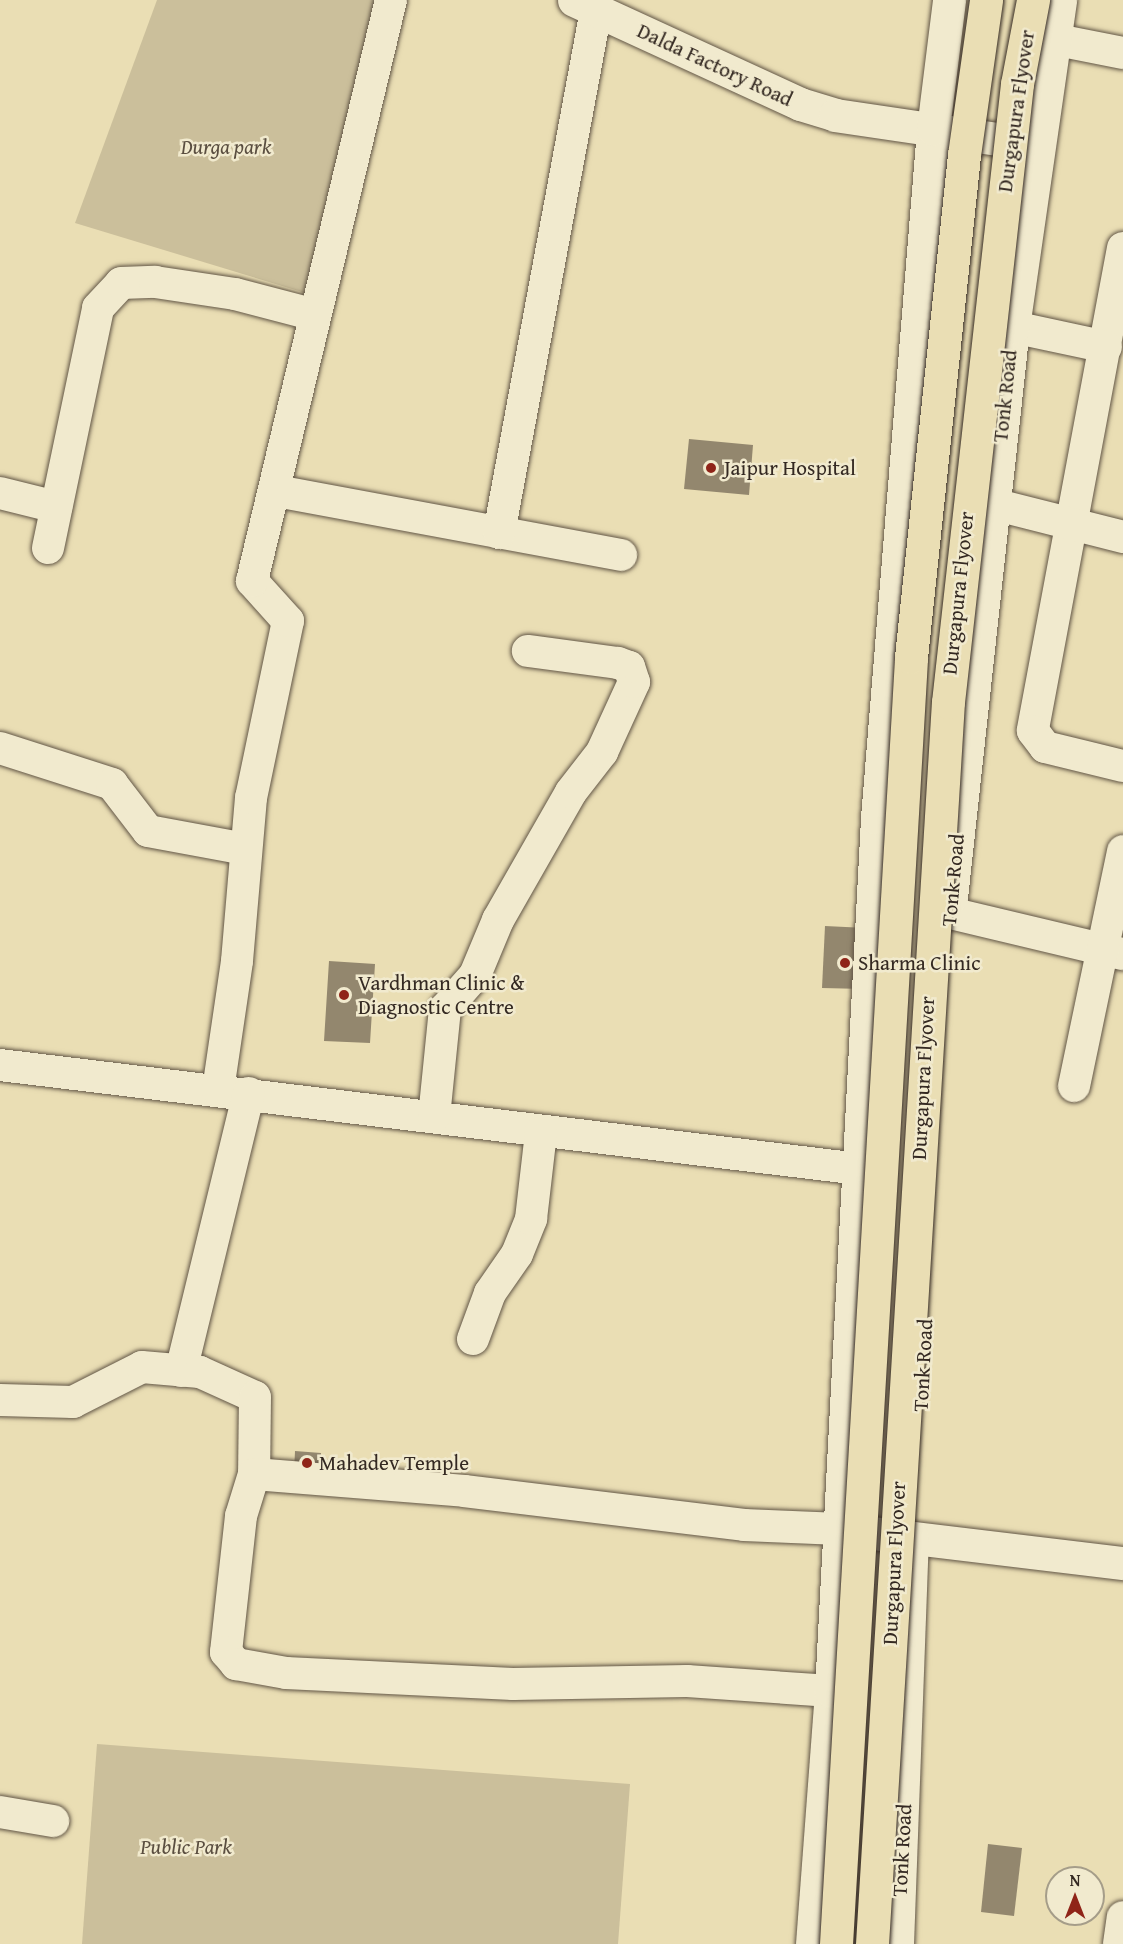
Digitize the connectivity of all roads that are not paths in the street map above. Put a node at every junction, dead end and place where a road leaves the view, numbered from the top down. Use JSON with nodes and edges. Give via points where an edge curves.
{"nodes":[{"id":1,"x":391,"y":0,"type":"edge"},
{"id":2,"x":949,"y":0,"type":"edge"},
{"id":3,"x":986,"y":0,"type":"edge"},
{"id":4,"x":1033,"y":0,"type":"edge"},
{"id":5,"x":1060,"y":0,"type":"edge"},
{"id":6,"x":585,"y":5,"type":"edge"},
{"id":7,"x":1052,"y":39,"type":"junction"},
{"id":8,"x":1123,"y":53,"type":"edge"},
{"id":9,"x":933,"y":129,"type":"junction"},
{"id":10,"x":1037,"y":145,"type":"junction"},
{"id":11,"x":1123,"y":248,"type":"edge"},
{"id":12,"x":1119,"y":299,"type":"edge"},
{"id":13,"x":315,"y":315,"type":"junction"},
{"id":14,"x":1013,"y":327,"type":"junction"},
{"id":15,"x":1106,"y":347,"type":"junction"},
{"id":16,"x":276,"y":491,"type":"junction"},
{"id":17,"x":0,"y":493,"type":"edge"},
{"id":18,"x":993,"y":504,"type":"junction"},
{"id":19,"x":56,"y":507,"type":"junction"},
{"id":20,"x":1075,"y":525,"type":"junction"},
{"id":21,"x":499,"y":533,"type":"junction"},
{"id":22,"x":1123,"y":537,"type":"edge"},
{"id":23,"x":48,"y":548,"type":"dead end"},
{"id":24,"x":621,"y":555,"type":"dead end"},
{"id":25,"x":528,"y":651,"type":"dead end"},
{"id":26,"x":0,"y":748,"type":"edge"},
{"id":27,"x":1123,"y":766,"type":"edge"},
{"id":28,"x":245,"y":849,"type":"junction"},
{"id":29,"x":1123,"y":852,"type":"edge"},
{"id":30,"x":950,"y":913,"type":"junction"},
{"id":31,"x":1113,"y":952,"type":"edge"},
{"id":32,"x":0,"y":1065,"type":"edge"},
{"id":33,"x":1074,"y":1086,"type":"dead end"},
{"id":34,"x":218,"y":1090,"type":"junction"},
{"id":35,"x":249,"y":1093,"type":"junction"},
{"id":36,"x":434,"y":1118,"type":"junction"},
{"id":37,"x":542,"y":1132,"type":"junction"},
{"id":38,"x":859,"y":1169,"type":"junction"},
{"id":39,"x":473,"y":1339,"type":"dead end"},
{"id":40,"x":181,"y":1371,"type":"junction"},
{"id":41,"x":0,"y":1400,"type":"edge"},
{"id":42,"x":254,"y":1474,"type":"junction"},
{"id":43,"x":840,"y":1529,"type":"junction"},
{"id":44,"x":912,"y":1539,"type":"junction"},
{"id":45,"x":1123,"y":1563,"type":"edge"},
{"id":46,"x":831,"y":1691,"type":"junction"},
{"id":47,"x":0,"y":1812,"type":"edge"},
{"id":48,"x":53,"y":1821,"type":"dead end"},
{"id":49,"x":1123,"y":1917,"type":"edge"},
{"id":50,"x":812,"y":1944,"type":"edge"},
{"id":51,"x":836,"y":1944,"type":"edge"},
{"id":52,"x":872,"y":1944,"type":"edge"},
{"id":53,"x":897,"y":1944,"type":"edge"},
{"id":54,"x":1119,"y":1944,"type":"edge"}],
"edges":[{"from":1,"to":13,"type":"street"},
{"from":2,"to":9,"type":"street"},
{"from":3,"to":51,"type":"main road","name":"Durgapura Flyover","bridge":true,"via":[[960,190],[911,657]]},
{"from":4,"to":52,"type":"main road","name":"Durgapura Flyover","bridge":true,"via":[[1014,108],[948,702]]},
{"from":5,"to":7,"type":"street","name":"Tonk Road"},
{"from":6,"to":9,"type":"street","name":"Dalda Factory Road","via":[[800,104]]},
{"from":6,"to":21,"type":"street"},
{"from":7,"to":8,"type":"street"},
{"from":7,"to":10,"type":"street","name":"Tonk Road"},
{"from":9,"to":10,"type":"street","name":"Dalda Factory Road"},
{"from":9,"to":38,"type":"street","via":[[878,806]]},
{"from":10,"to":14,"type":"street","name":"Tonk Road"},
{"from":11,"to":12,"type":"street"},
{"from":12,"to":15,"type":"street"},
{"from":13,"to":16,"type":"street"},
{"from":13,"to":19,"type":"street","via":[[235,294],[155,282],[121,283],[98,308]]},
{"from":14,"to":15,"type":"street"},
{"from":14,"to":18,"type":"street","name":"Tonk Road"},
{"from":15,"to":20,"type":"street"},
{"from":16,"to":21,"type":"street"},
{"from":16,"to":28,"type":"street","via":[[252,580],[288,621]]},
{"from":17,"to":19,"type":"street"},
{"from":18,"to":20,"type":"street"},
{"from":18,"to":30,"type":"street","name":"Tonk Road"},
{"from":19,"to":23,"type":"street"},
{"from":20,"to":22,"type":"street"},
{"from":20,"to":27,"type":"street","via":[[1033,731],[1045,747]]},
{"from":21,"to":24,"type":"street"},
{"from":25,"to":36,"type":"street","via":[[618,663],[629,667],[634,682],[602,752],[571,792],[498,920],[475,975],[445,1009]]},
{"from":26,"to":28,"type":"street","via":[[112,784],[148,831]]},
{"from":28,"to":34,"type":"street","via":[[237,961]]},
{"from":29,"to":31,"type":"street"},
{"from":30,"to":31,"type":"street"},
{"from":30,"to":44,"type":"street","name":"Tonk Road"},
{"from":31,"to":33,"type":"street"},
{"from":32,"to":34,"type":"street"},
{"from":34,"to":35,"type":"street"},
{"from":35,"to":36,"type":"street"},
{"from":35,"to":40,"type":"street"},
{"from":36,"to":37,"type":"street"},
{"from":37,"to":38,"type":"street"},
{"from":37,"to":39,"type":"street","via":[[531,1219],[518,1254],[489,1293]]},
{"from":38,"to":43,"type":"street"},
{"from":40,"to":41,"type":"street","via":[[142,1367],[73,1402]]},
{"from":40,"to":42,"type":"street","via":[[200,1372],[255,1397]]},
{"from":42,"to":43,"type":"street","via":[[464,1491],[744,1525]]},
{"from":42,"to":46,"type":"street","via":[[241,1516],[226,1652],[236,1664],[286,1672],[513,1684],[687,1681]]},
{"from":43,"to":44,"type":"street"},
{"from":43,"to":46,"type":"street"},
{"from":44,"to":45,"type":"street"},
{"from":44,"to":53,"type":"street","name":"Tonk Road"},
{"from":46,"to":50,"type":"street"},
{"from":47,"to":48,"type":"street"},
{"from":49,"to":54,"type":"street"}]}
